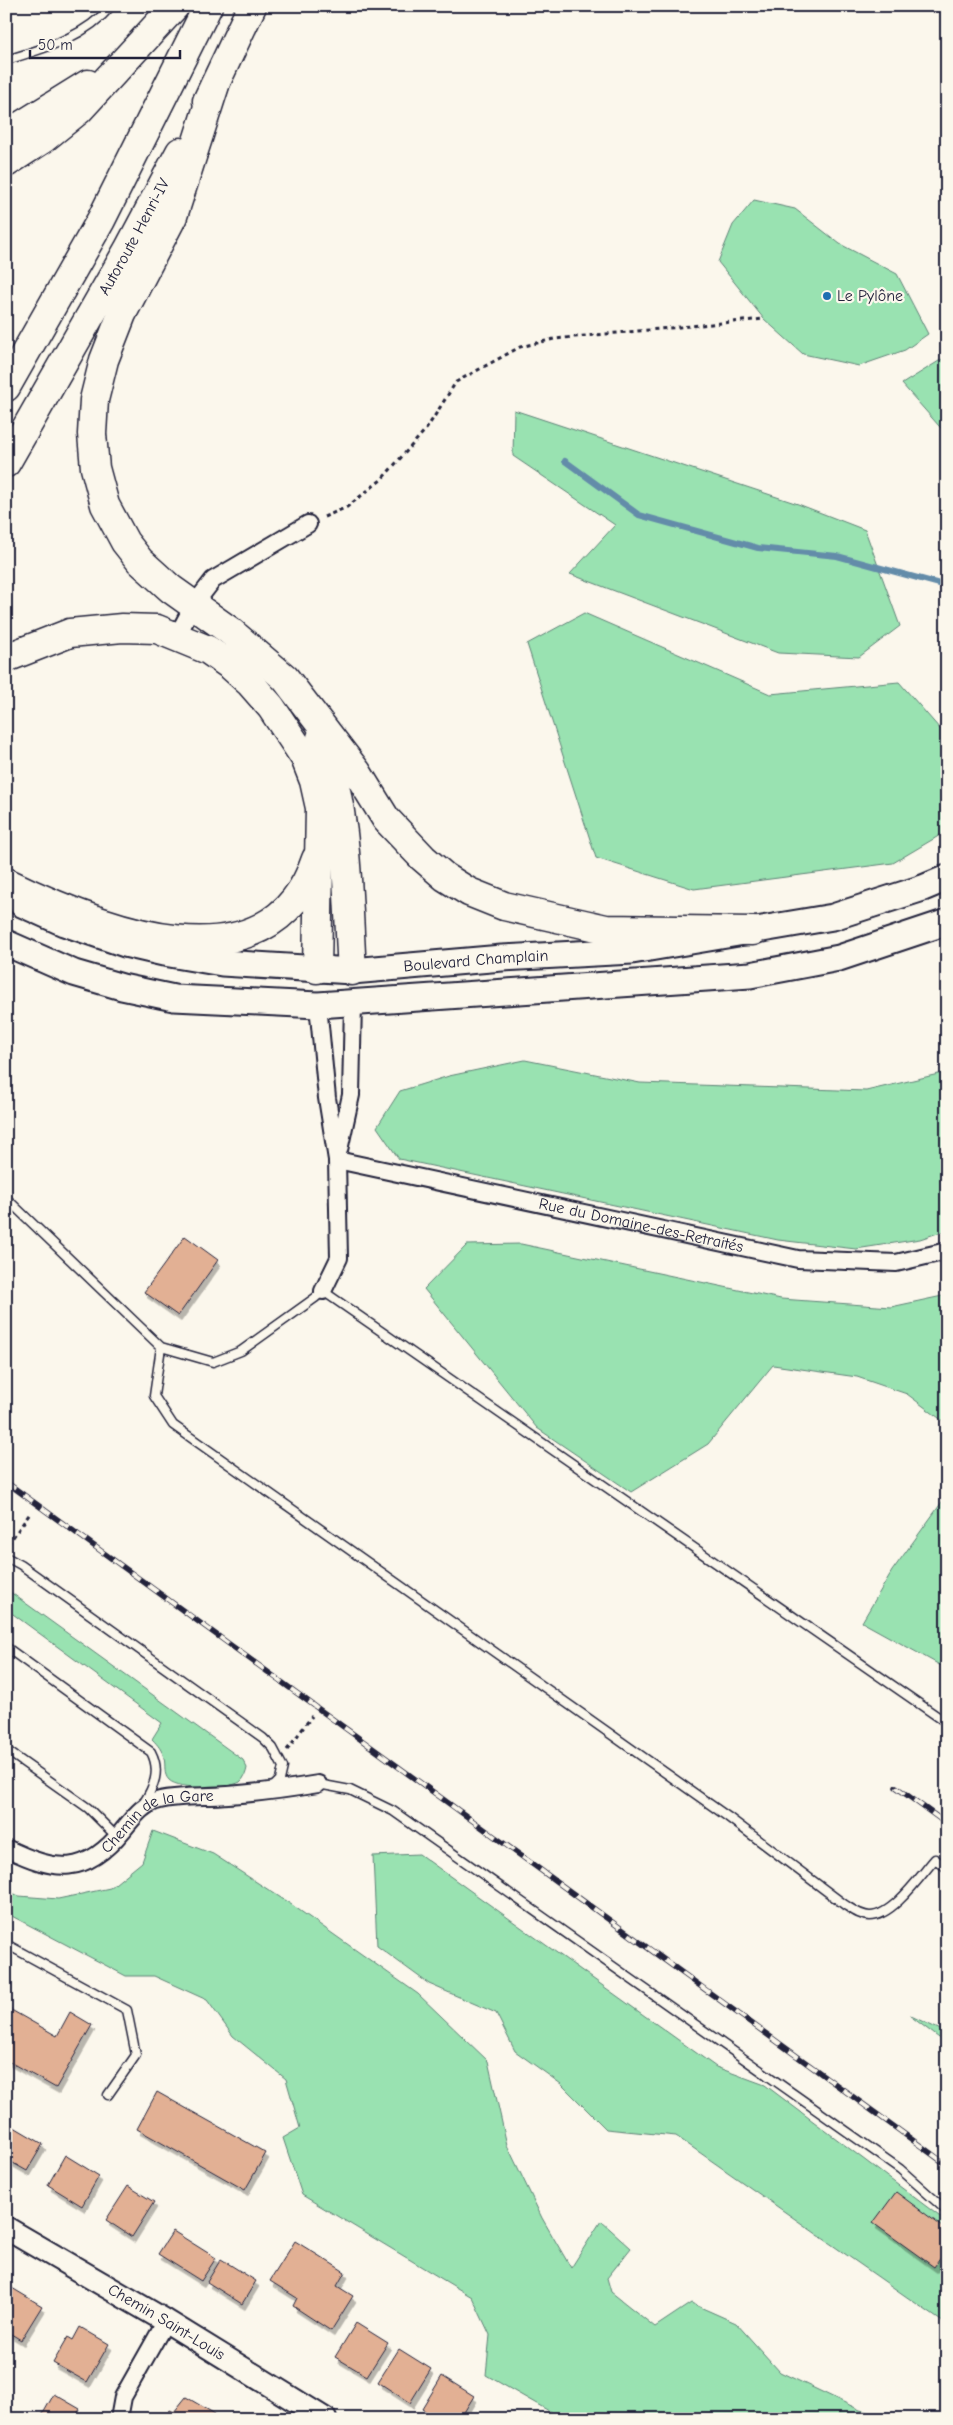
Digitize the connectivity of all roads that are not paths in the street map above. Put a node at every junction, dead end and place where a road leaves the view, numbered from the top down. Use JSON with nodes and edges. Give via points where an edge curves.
{"nodes":[{"id":1,"x":111,"y":6,"type":"edge"},
{"id":2,"x":174,"y":6,"type":"edge"},
{"id":3,"x":208,"y":6,"type":"edge"},
{"id":4,"x":252,"y":6,"type":"edge"},
{"id":5,"x":129,"y":53,"type":"junction"},
{"id":6,"x":6,"y":58,"type":"edge"},
{"id":7,"x":215,"y":85,"type":"junction"},
{"id":8,"x":6,"y":135,"type":"edge"},
{"id":9,"x":6,"y":163,"type":"edge"},
{"id":10,"x":6,"y":387,"type":"edge"},
{"id":11,"x":6,"y":463,"type":"edge"},
{"id":12,"x":308,"y":524,"type":"road end"},
{"id":13,"x":193,"y":606,"type":"junction"},
{"id":14,"x":177,"y":636,"type":"junction"},
{"id":15,"x":6,"y":658,"type":"edge"},
{"id":16,"x":303,"y":702,"type":"junction"},
{"id":17,"x":320,"y":846,"type":"junction"},
{"id":18,"x":947,"y":878,"type":"edge"},
{"id":19,"x":6,"y":882,"type":"edge"},
{"id":20,"x":6,"y":895,"type":"edge"},
{"id":21,"x":947,"y":922,"type":"edge"},
{"id":22,"x":753,"y":931,"type":"junction"},
{"id":23,"x":6,"y":943,"type":"edge"},
{"id":24,"x":317,"y":969,"type":"junction"},
{"id":25,"x":352,"y":971,"type":"junction"},
{"id":26,"x":353,"y":1003,"type":"junction"},
{"id":27,"x":318,"y":1005,"type":"junction"},
{"id":28,"x":337,"y":1160,"type":"junction"},
{"id":29,"x":6,"y":1198,"type":"edge"},
{"id":30,"x":947,"y":1250,"type":"edge"},
{"id":31,"x":323,"y":1290,"type":"junction"},
{"id":32,"x":161,"y":1347,"type":"junction"},
{"id":33,"x":6,"y":1557,"type":"edge"},
{"id":34,"x":6,"y":1647,"type":"edge"},
{"id":35,"x":947,"y":1722,"type":"edge"},
{"id":36,"x":6,"y":1750,"type":"edge"},
{"id":37,"x":318,"y":1784,"type":"joint"},
{"id":38,"x":264,"y":1792,"type":"junction"},
{"id":39,"x":139,"y":1811,"type":"junction"},
{"id":40,"x":117,"y":1837,"type":"junction"},
{"id":41,"x":6,"y":1848,"type":"edge"},
{"id":42,"x":947,"y":1868,"type":"edge"},
{"id":43,"x":6,"y":1944,"type":"edge"},
{"id":44,"x":108,"y":2095,"type":"dead end"},
{"id":45,"x":947,"y":2211,"type":"edge"},
{"id":46,"x":6,"y":2228,"type":"edge"},
{"id":47,"x":166,"y":2321,"type":"junction"},
{"id":48,"x":118,"y":2419,"type":"edge"},
{"id":49,"x":325,"y":2419,"type":"edge"}],
"edges":[{"from":1,"to":6,"type":"lane","via":[[104,15],[62,43]]},
{"from":2,"to":5,"type":"highway"},
{"from":3,"to":10,"type":"highway","via":[[101,220]]},
{"from":4,"to":7,"type":"highway","name":"Autoroute Henri-IV"},
{"from":5,"to":8,"type":"highway","via":[[82,88]]},
{"from":5,"to":9,"type":"highway","via":[[79,110]]},
{"from":7,"to":11,"type":"highway","name":"Autoroute Henri-IV","via":[[128,250]]},
{"from":7,"to":13,"type":"highway","via":[[173,216],[122,314],[104,360],[94,400],[92,434],[95,468],[114,525],[153,574]]},
{"from":12,"to":13,"type":"street","via":[[213,580]]},
{"from":13,"to":14,"type":"street"},
{"from":13,"to":16,"type":"highway","via":[[250,646],[285,678]]},
{"from":14,"to":15,"type":"highway","via":[[157,629],[122,628],[70,633]]},
{"from":14,"to":17,"type":"highway","via":[[208,650],[231,666],[271,707],[305,758],[314,781],[320,808]]},
{"from":16,"to":22,"type":"highway","via":[[357,772],[392,825],[423,858],[469,892],[504,906],[606,929]]},
{"from":16,"to":25,"type":"highway","via":[[319,732],[337,784],[345,851]]},
{"from":17,"to":19,"type":"highway","via":[[309,878],[286,911],[251,933],[232,938],[170,938],[106,924],[56,906]]},
{"from":17,"to":24,"type":"highway"},
{"from":18,"to":22,"type":"main road","name":"Boulevard Champlain","via":[[832,917]]},
{"from":20,"to":24,"type":"main road","name":"Boulevard Champlain","via":[[64,923],[125,944],[222,963]]},
{"from":21,"to":26,"type":"main road","name":"Boulevard Champlain","via":[[839,958],[750,975]]},
{"from":22,"to":25,"type":"main road","name":"Boulevard Champlain","via":[[632,951]]},
{"from":23,"to":27,"type":"main road","name":"Boulevard Champlain","via":[[74,973],[174,998]]},
{"from":24,"to":25,"type":"main road","name":"Boulevard Champlain"},
{"from":24,"to":27,"type":"main road"},
{"from":25,"to":26,"type":"main road"},
{"from":26,"to":27,"type":"main road","name":"Boulevard Champlain"},
{"from":26,"to":28,"type":"street","via":[[351,1095]]},
{"from":27,"to":28,"type":"street"},
{"from":28,"to":30,"type":"street","name":"Rue du Domaine-des-Retraités","via":[[798,1259],[896,1263]]},
{"from":28,"to":31,"type":"street","via":[[339,1258]]},
{"from":29,"to":32,"type":"lane"},
{"from":31,"to":32,"type":"lane","via":[[241,1351],[213,1362]]},
{"from":31,"to":35,"type":"lane"},
{"from":32,"to":42,"type":"lane","via":[[154,1396],[173,1425],[728,1817],[845,1905],[870,1916],[884,1913],[935,1859]]},
{"from":33,"to":38,"type":"lane","via":[[263,1738],[283,1767],[280,1780]]},
{"from":34,"to":39,"type":"lane","via":[[152,1752],[157,1774]]},
{"from":36,"to":40,"type":"lane","via":[[82,1803]]},
{"from":37,"to":38,"type":"street","name":"Chemin de la Gare"},
{"from":37,"to":45,"type":"lane","via":[[350,1790],[393,1811],[900,2169]]},
{"from":38,"to":39,"type":"street","name":"Chemin de la Gare","via":[[162,1799],[148,1803]]},
{"from":39,"to":40,"type":"street","name":"Chemin de la Gare"},
{"from":40,"to":41,"type":"street","name":"Chemin de la Gare","via":[[104,1850],[72,1866],[37,1863]]},
{"from":43,"to":44,"type":"lane","via":[[127,2010],[136,2055]]},
{"from":46,"to":47,"type":"street","name":"Chemin Saint-Louis"},
{"from":47,"to":48,"type":"street","via":[[123,2397]]},
{"from":47,"to":49,"type":"street","name":"Chemin Saint-Louis"}]}
